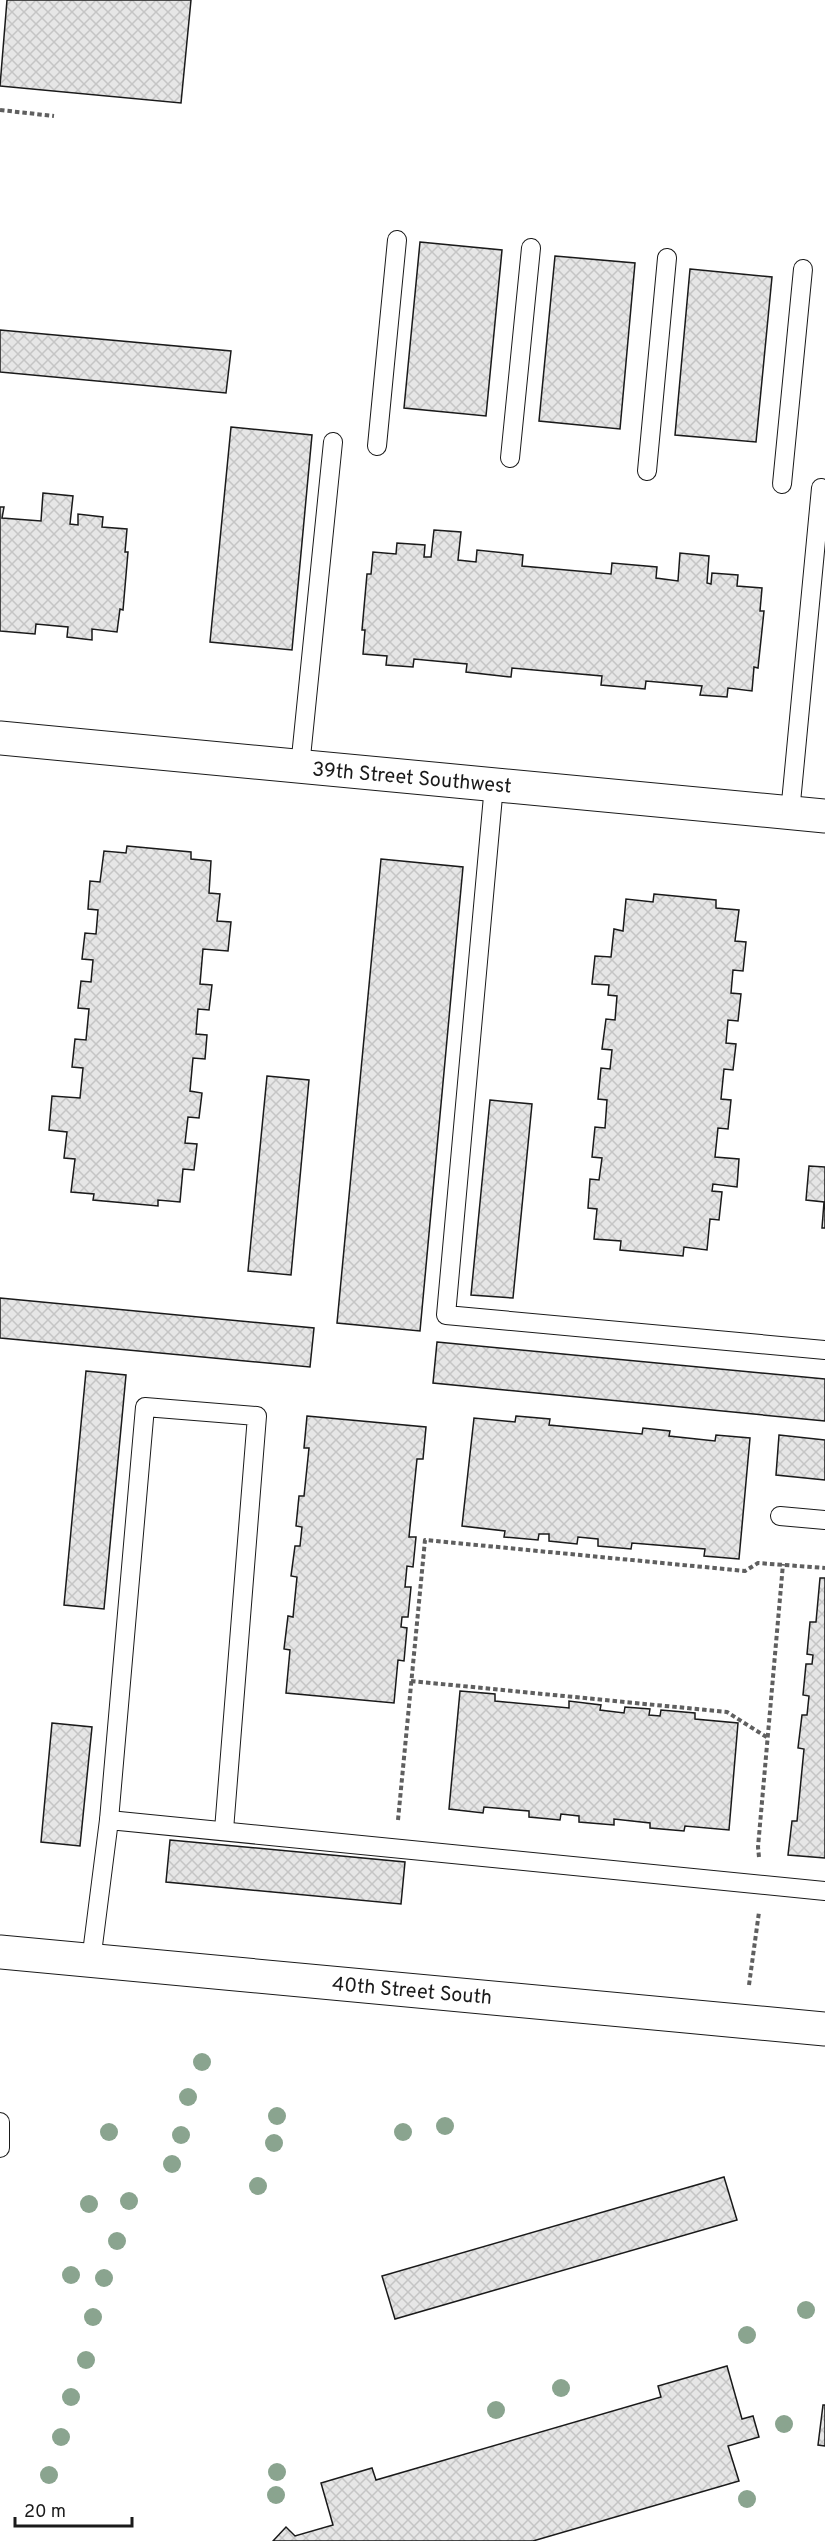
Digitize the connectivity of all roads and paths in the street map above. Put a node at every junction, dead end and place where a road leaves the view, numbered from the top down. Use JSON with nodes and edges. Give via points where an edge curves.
{"nodes":[{"id":1,"x":0,"y":110,"type":"edge"},
{"id":2,"x":54,"y":116,"type":"dead end"},
{"id":3,"x":397,"y":240,"type":"dead end"},
{"id":4,"x":531,"y":248,"type":"dead end"},
{"id":5,"x":667,"y":258,"type":"dead end"},
{"id":6,"x":803,"y":269,"type":"dead end"},
{"id":7,"x":333,"y":442,"type":"dead end"},
{"id":8,"x":377,"y":446,"type":"dead end"},
{"id":9,"x":510,"y":458,"type":"dead end"},
{"id":10,"x":647,"y":471,"type":"dead end"},
{"id":11,"x":782,"y":484,"type":"dead end"},
{"id":12,"x":821,"y":488,"type":"dead end"},
{"id":13,"x":0,"y":738,"type":"edge"},
{"id":14,"x":300,"y":767,"type":"junction"},
{"id":15,"x":494,"y":785,"type":"junction"},
{"id":16,"x":789,"y":813,"type":"junction"},
{"id":17,"x":825,"y":816,"type":"edge"},
{"id":18,"x":825,"y":1350,"type":"edge"},
{"id":19,"x":780,"y":1516,"type":"dead end"},
{"id":20,"x":825,"y":1520,"type":"edge"},
{"id":21,"x":783,"y":1564,"type":"junction"},
{"id":22,"x":825,"y":1568,"type":"edge"},
{"id":23,"x":411,"y":1681,"type":"junction"},
{"id":24,"x":768,"y":1738,"type":"junction"},
{"id":25,"x":109,"y":1820,"type":"junction"},
{"id":26,"x":224,"y":1830,"type":"junction"},
{"id":27,"x":395,"y":1848,"type":"junction"},
{"id":28,"x":763,"y":1885,"type":"junction"},
{"id":29,"x":825,"y":1891,"type":"edge"},
{"id":30,"x":0,"y":1952,"type":"edge"},
{"id":31,"x":90,"y":1961,"type":"junction"},
{"id":32,"x":746,"y":2021,"type":"junction"},
{"id":33,"x":825,"y":2028,"type":"edge"},
{"id":34,"x":0,"y":2122,"type":"edge"},
{"id":35,"x":0,"y":2148,"type":"edge"}],
"edges":[{"from":1,"to":2,"type":"path"},
{"from":3,"to":8,"type":"lane"},
{"from":4,"to":9,"type":"lane"},
{"from":5,"to":10,"type":"lane"},
{"from":6,"to":11,"type":"lane"},
{"from":7,"to":14,"type":"lane"},
{"from":12,"to":16,"type":"lane"},
{"from":13,"to":14,"type":"street","name":"39th Street Southwest"},
{"from":14,"to":15,"type":"street","name":"39th Street Southwest"},
{"from":15,"to":16,"type":"street","name":"39th Street Southwest"},
{"from":15,"to":18,"type":"lane","via":[[446,1315]]},
{"from":16,"to":17,"type":"street","name":"39th Street Southwest"},
{"from":19,"to":20,"type":"lane"},
{"from":21,"to":22,"type":"path"},
{"from":21,"to":23,"type":"path","via":[[758,1563],[745,1571],[425,1540]]},
{"from":21,"to":24,"type":"path"},
{"from":23,"to":24,"type":"path","via":[[727,1712]]},
{"from":23,"to":27,"type":"path"},
{"from":24,"to":28,"type":"path","via":[[758,1847]]},
{"from":25,"to":26,"type":"lane"},
{"from":25,"to":26,"type":"lane","via":[[145,1407],[245,1415],[256,1416]]},
{"from":25,"to":31,"type":"lane"},
{"from":26,"to":27,"type":"lane"},
{"from":27,"to":28,"type":"lane"},
{"from":28,"to":29,"type":"lane"},
{"from":28,"to":32,"type":"path"},
{"from":30,"to":31,"type":"street","name":"40th Street South"},
{"from":31,"to":32,"type":"street","name":"40th Street South"},
{"from":32,"to":33,"type":"street","name":"40th Street South"},
{"from":34,"to":35,"type":"lane"}]}
